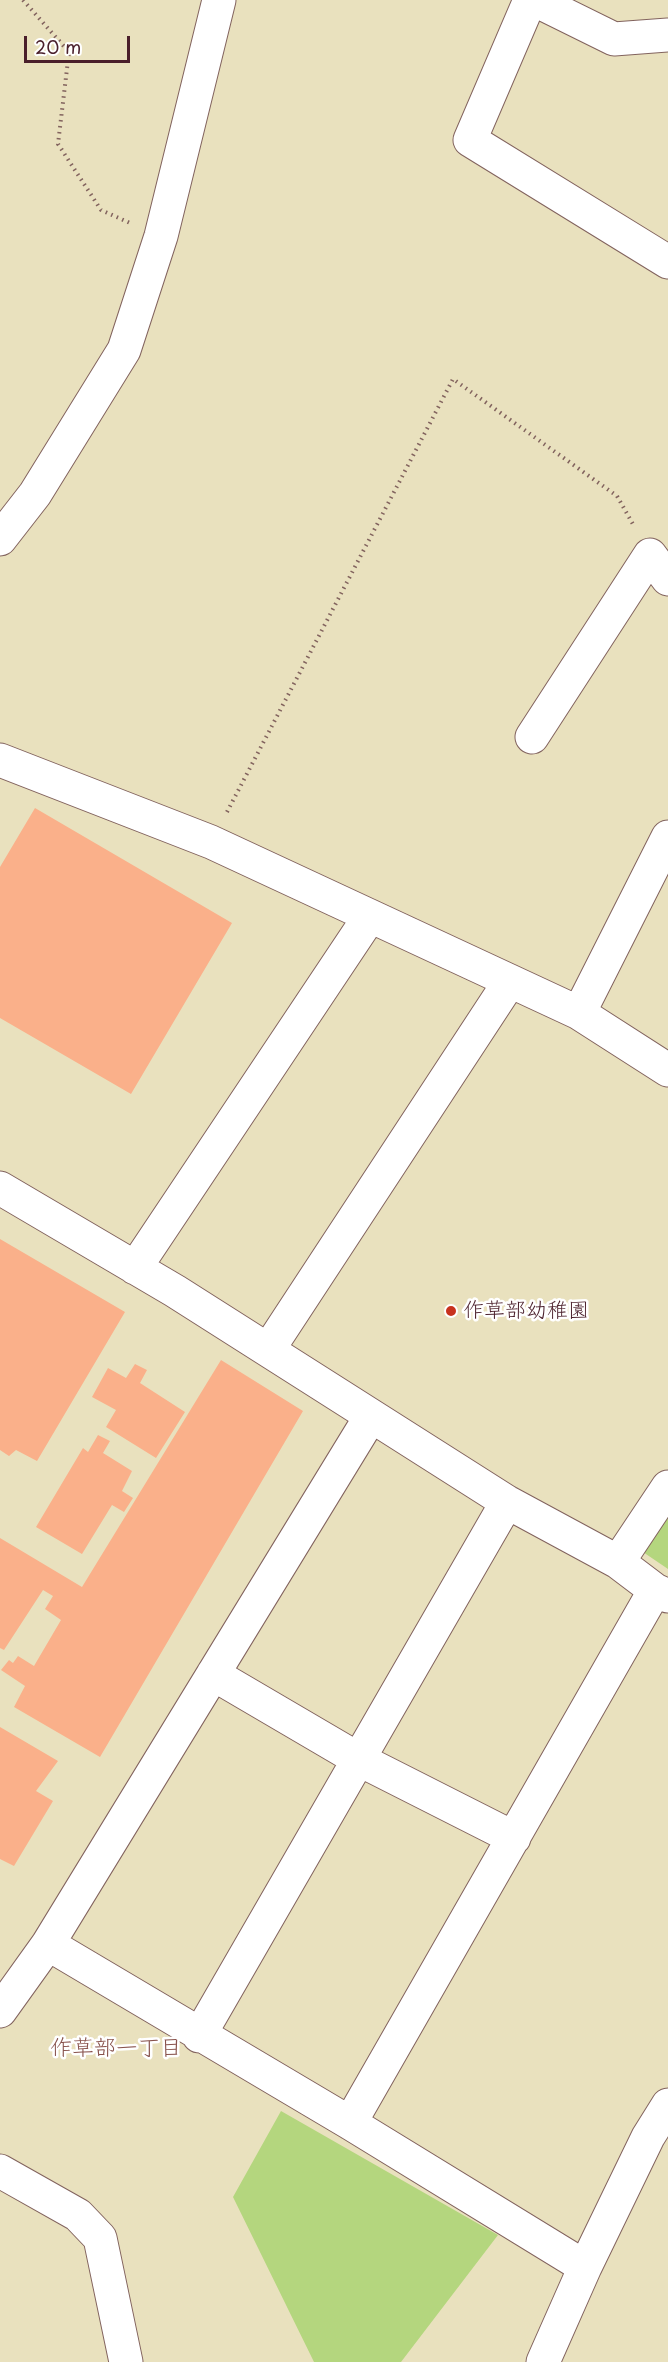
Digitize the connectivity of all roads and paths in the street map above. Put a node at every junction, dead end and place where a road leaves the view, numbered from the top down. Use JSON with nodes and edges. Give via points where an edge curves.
{"nodes":[{"id":1,"x":23,"y":0,"type":"edge"},
{"id":2,"x":219,"y":0,"type":"edge"},
{"id":3,"x":530,"y":0,"type":"edge"},
{"id":4,"x":535,"y":0,"type":"edge"},
{"id":5,"x":668,"y":35,"type":"edge"},
{"id":6,"x":161,"y":236,"type":"junction"},
{"id":7,"x":668,"y":262,"type":"edge"},
{"id":8,"x":0,"y":539,"type":"edge"},
{"id":9,"x":659,"y":567,"type":"edge"},
{"id":10,"x":532,"y":737,"type":"dead end"},
{"id":11,"x":0,"y":760,"type":"edge"},
{"id":12,"x":668,"y":837,"type":"edge"},
{"id":13,"x":211,"y":842,"type":"junction"},
{"id":14,"x":370,"y":916,"type":"junction"},
{"id":15,"x":510,"y":981,"type":"junction"},
{"id":16,"x":579,"y":1012,"type":"junction"},
{"id":17,"x":668,"y":1070,"type":"edge"},
{"id":18,"x":0,"y":1188,"type":"edge"},
{"id":19,"x":135,"y":1268,"type":"junction"},
{"id":20,"x":268,"y":1350,"type":"junction"},
{"id":21,"x":371,"y":1416,"type":"junction"},
{"id":22,"x":668,"y":1487,"type":"edge"},
{"id":23,"x":507,"y":1502,"type":"junction"},
{"id":24,"x":618,"y":1562,"type":"junction"},
{"id":25,"x":661,"y":1593,"type":"edge"},
{"id":26,"x":213,"y":1674,"type":"junction"},
{"id":27,"x":358,"y":1759,"type":"junction"},
{"id":28,"x":514,"y":1838,"type":"junction"},
{"id":29,"x":48,"y":1944,"type":"junction"},
{"id":30,"x":0,"y":2011,"type":"edge"},
{"id":31,"x":199,"y":2036,"type":"junction"},
{"id":32,"x":668,"y":2105,"type":"edge"},
{"id":33,"x":350,"y":2122,"type":"junction"},
{"id":34,"x":0,"y":2171,"type":"edge"},
{"id":35,"x":585,"y":2266,"type":"junction"},
{"id":36,"x":554,"y":2356,"type":"edge"},
{"id":37,"x":126,"y":2362,"type":"edge"}],
"edges":[{"from":1,"to":6,"type":"path","via":[[69,52],[58,144],[101,210]]},
{"from":2,"to":6,"type":"street"},
{"from":3,"to":7,"type":"street","via":[[470,140]]},
{"from":4,"to":5,"type":"street","via":[[614,39]]},
{"from":6,"to":8,"type":"street","via":[[124,350],[35,494]]},
{"from":9,"to":10,"type":"street"},
{"from":9,"to":13,"type":"path","via":[[617,496],[453,379]]},
{"from":11,"to":13,"type":"street"},
{"from":12,"to":16,"type":"street"},
{"from":13,"to":14,"type":"street"},
{"from":14,"to":15,"type":"street"},
{"from":14,"to":19,"type":"street"},
{"from":15,"to":16,"type":"street"},
{"from":15,"to":20,"type":"street"},
{"from":16,"to":17,"type":"street"},
{"from":18,"to":19,"type":"street"},
{"from":19,"to":20,"type":"street"},
{"from":20,"to":21,"type":"street"},
{"from":21,"to":23,"type":"street"},
{"from":21,"to":26,"type":"street"},
{"from":22,"to":24,"type":"street"},
{"from":23,"to":24,"type":"street"},
{"from":23,"to":27,"type":"street"},
{"from":24,"to":25,"type":"street"},
{"from":25,"to":28,"type":"street"},
{"from":26,"to":27,"type":"street"},
{"from":26,"to":29,"type":"street"},
{"from":27,"to":28,"type":"street"},
{"from":27,"to":31,"type":"street"},
{"from":28,"to":33,"type":"street"},
{"from":29,"to":30,"type":"street"},
{"from":29,"to":31,"type":"street"},
{"from":31,"to":33,"type":"street"},
{"from":32,"to":35,"type":"street"},
{"from":33,"to":35,"type":"street"},
{"from":34,"to":37,"type":"street","via":[[78,2215],[100,2238]]},
{"from":35,"to":36,"type":"street"}]}
